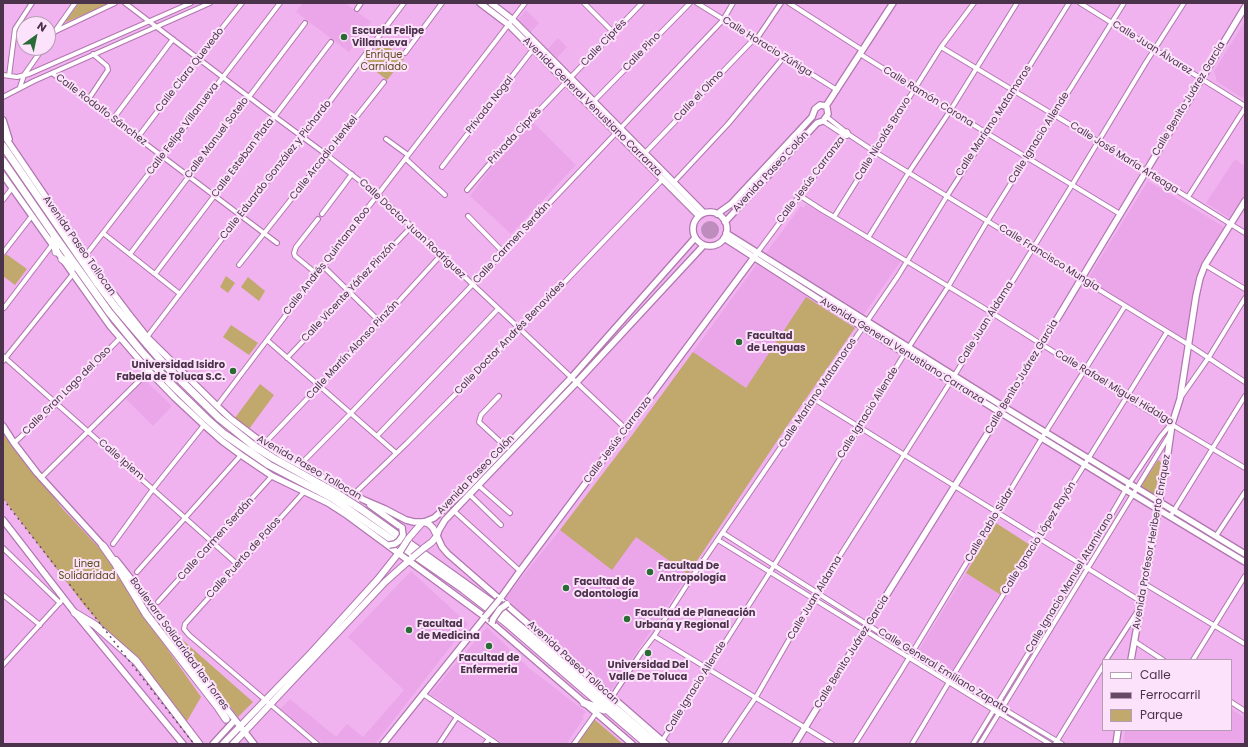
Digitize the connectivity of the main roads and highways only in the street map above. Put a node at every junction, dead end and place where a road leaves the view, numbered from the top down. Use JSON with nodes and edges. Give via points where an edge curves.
{"nodes":[{"id":1,"x":480,"y":3,"type":"edge"},
{"id":2,"x":491,"y":3,"type":"edge"},
{"id":3,"x":893,"y":3,"type":"edge"},
{"id":4,"x":1245,"y":7,"type":"edge"},
{"id":5,"x":511,"y":22,"type":"junction"},
{"id":6,"x":535,"y":46,"type":"junction"},
{"id":7,"x":826,"y":106,"type":"junction"},
{"id":8,"x":812,"y":117,"type":"junction"},
{"id":9,"x":3,"y":120,"type":"edge"},
{"id":10,"x":822,"y":120,"type":"junction"},
{"id":11,"x":618,"y":130,"type":"junction"},
{"id":12,"x":3,"y":134,"type":"edge"},
{"id":13,"x":3,"y":146,"type":"edge"},
{"id":14,"x":12,"y":147,"type":"junction"},
{"id":15,"x":3,"y":161,"type":"edge"},
{"id":16,"x":3,"y":175,"type":"edge"},
{"id":17,"x":1245,"y":201,"type":"edge"},
{"id":18,"x":717,"y":214,"type":"junction"},
{"id":19,"x":702,"y":215,"type":"junction"},
{"id":20,"x":725,"y":222,"type":"junction"},
{"id":21,"x":54,"y":235,"type":"junction"},
{"id":22,"x":725,"y":236,"type":"junction"},
{"id":23,"x":65,"y":237,"type":"junction"},
{"id":24,"x":695,"y":238,"type":"junction"},
{"id":25,"x":79,"y":245,"type":"junction"},
{"id":26,"x":704,"y":245,"type":"junction"},
{"id":27,"x":56,"y":252,"type":"junction"},
{"id":28,"x":755,"y":256,"type":"junction"},
{"id":29,"x":62,"y":259,"type":"joint"},
{"id":30,"x":94,"y":268,"type":"junction"},
{"id":31,"x":75,"y":271,"type":"junction"},
{"id":32,"x":98,"y":284,"type":"junction"},
{"id":33,"x":1002,"y":410,"type":"junction"},
{"id":34,"x":528,"y":423,"type":"junction"},
{"id":35,"x":3,"y":426,"type":"edge"},
{"id":36,"x":533,"y":428,"type":"junction"},
{"id":37,"x":364,"y":500,"type":"junction"},
{"id":38,"x":1159,"y":502,"type":"junction"},
{"id":39,"x":1158,"y":509,"type":"junction"},
{"id":40,"x":348,"y":516,"type":"junction"},
{"id":41,"x":3,"y":520,"type":"edge"},
{"id":42,"x":424,"y":522,"type":"junction"},
{"id":43,"x":437,"y":536,"type":"junction"},
{"id":44,"x":103,"y":546,"type":"junction"},
{"id":45,"x":399,"y":551,"type":"junction"},
{"id":46,"x":1245,"y":554,"type":"edge"},
{"id":47,"x":411,"y":559,"type":"junction"},
{"id":48,"x":1245,"y":562,"type":"edge"},
{"id":49,"x":500,"y":599,"type":"junction"},
{"id":50,"x":507,"y":604,"type":"junction"},
{"id":51,"x":75,"y":612,"type":"junction"},
{"id":52,"x":485,"y":617,"type":"junction"},
{"id":53,"x":492,"y":623,"type":"junction"},
{"id":54,"x":313,"y":655,"type":"junction"},
{"id":55,"x":1131,"y":659,"type":"edge"},
{"id":56,"x":584,"y":703,"type":"junction"},
{"id":57,"x":621,"y":705,"type":"junction"},
{"id":58,"x":608,"y":711,"type":"junction"},
{"id":59,"x":626,"y":717,"type":"junction"},
{"id":60,"x":226,"y":719,"type":"tunnel mouth"},
{"id":61,"x":235,"y":720,"type":"junction"},
{"id":62,"x":242,"y":730,"type":"junction"},
{"id":63,"x":1118,"y":731,"type":"edge"},
{"id":64,"x":662,"y":743,"type":"edge"},
{"id":65,"x":183,"y":744,"type":"edge"},
{"id":66,"x":199,"y":744,"type":"edge"},
{"id":67,"x":213,"y":744,"type":"edge"},
{"id":68,"x":223,"y":744,"type":"edge"},
{"id":69,"x":233,"y":744,"type":"edge"},
{"id":70,"x":254,"y":744,"type":"edge"},
{"id":71,"x":383,"y":744,"type":"edge"},
{"id":72,"x":632,"y":744,"type":"edge"},
{"id":73,"x":647,"y":744,"type":"edge"},
{"id":74,"x":795,"y":744,"type":"edge"},
{"id":75,"x":1116,"y":744,"type":"edge"}],
"edges":[{"from":1,"to":5,"type":"main road","name":"Avenida General Venustiano Carranza"},
{"from":2,"to":5,"type":"main road","name":"Avenida General Venustiano Carranza"},
{"from":3,"to":7,"type":"main road"},
{"from":4,"to":33,"type":"main road","name":"Calle Benito Juárez Garcia"},
{"from":5,"to":6,"type":"main road","name":"Avenida General Venustiano Carranza"},
{"from":6,"to":11,"type":"main road","name":"Avenida General Venustiano Carranza","via":[[594,102]]},
{"from":6,"to":11,"type":"main road","name":"Avenida General Venustiano Carranza","via":[[566,82]]},
{"from":7,"to":8,"type":"main road","name":"Avenida Paseo Colón","via":[[817,107]]},
{"from":7,"to":10,"type":"main road","via":[[828,112]]},
{"from":8,"to":10,"type":"main road","name":"Avenida Paseo Colón"},
{"from":8,"to":18,"type":"main road","name":"Avenida Paseo Colón","via":[[731,204]]},
{"from":9,"to":14,"type":"main road"},
{"from":10,"to":20,"type":"main road","name":"Avenida Paseo Colón"},
{"from":11,"to":19,"type":"main road","name":"Avenida General Venustiano Carranza","via":[[663,179]]},
{"from":11,"to":19,"type":"main road","name":"Avenida General Venustiano Carranza","via":[[674,182]]},
{"from":12,"to":14,"type":"main road","name":"Avenida Paseo Tollocan"},
{"from":13,"to":23,"type":"highway","name":"Avenida Paseo Tollocan"},
{"from":14,"to":25,"type":"main road","name":"Avenida Paseo Tollocan"},
{"from":15,"to":21,"type":"highway","name":"Avenida Paseo Tollocan"},
{"from":16,"to":27,"type":"main road"},
{"from":17,"to":38,"type":"main road","name":"Avenida Profesor Heriberto Enríquez","via":[[1202,271]]},
{"from":18,"to":19,"type":"main road","via":[[711,212]]},
{"from":18,"to":20,"type":"main road"},
{"from":19,"to":24,"type":"main road","via":[[696,219],[693,226]]},
{"from":20,"to":22,"type":"main road"},
{"from":21,"to":27,"type":"highway"},
{"from":21,"to":31,"type":"highway","name":"Avenida Paseo Tollocan"},
{"from":22,"to":26,"type":"main road","via":[[715,245]]},
{"from":22,"to":28,"type":"main road","name":"Avenida General Venustiano Carranza"},
{"from":23,"to":25,"type":"highway"},
{"from":23,"to":32,"type":"highway","name":"Avenida Paseo Tollocan"},
{"from":24,"to":26,"type":"main road"},
{"from":24,"to":34,"type":"main road","name":"Avenida Paseo Colón"},
{"from":25,"to":30,"type":"main road","name":"Avenida Paseo Tollocan"},
{"from":26,"to":36,"type":"main road","name":"Avenida Paseo Colón"},
{"from":27,"to":29,"type":"main road"},
{"from":28,"to":33,"type":"main road","name":"Avenida General Venustiano Carranza","via":[[862,327]]},
{"from":28,"to":33,"type":"main road","name":"Avenida General Venustiano Carranza","via":[[909,347]]},
{"from":28,"to":49,"type":"main road","name":"Calle Jesús Carranza"},
{"from":29,"to":31,"type":"highway"},
{"from":30,"to":32,"type":"highway"},
{"from":30,"to":37,"type":"main road","name":"Avenida Paseo Tollocan","via":[[147,337],[231,419],[264,444]]},
{"from":31,"to":40,"type":"main road","name":"Avenida Paseo Tollocan","via":[[100,312],[120,338],[175,398],[204,425],[272,476],[328,503]]},
{"from":31,"to":58,"type":"highway","name":"Avenida Paseo Tollocan","via":[[141,351],[224,434],[269,464],[338,502],[463,589],[508,624]]},
{"from":32,"to":59,"type":"highway","name":"Avenida Paseo Tollocan","via":[[163,363],[236,433],[273,458],[362,509],[491,602]]},
{"from":33,"to":38,"type":"main road","name":"Avenida General Venustiano Carranza","via":[[1046,432]]},
{"from":33,"to":39,"type":"main road","name":"Avenida General Venustiano Carranza","via":[[1042,438]]},
{"from":33,"to":74,"type":"main road","name":"Calle Benito Juárez Garcia"},
{"from":34,"to":36,"type":"main road"},
{"from":34,"to":42,"type":"main road","name":"Avenida Paseo Colón","via":[[461,494],[434,518]]},
{"from":35,"to":44,"type":"main road","name":"Boulevard Solidaridad las Torres","via":[[41,478]]},
{"from":36,"to":43,"type":"main road","name":"Avenida Paseo Colón","via":[[445,520]]},
{"from":37,"to":40,"type":"main road","bridge":true,"via":[[402,528],[403,535],[399,541],[389,545]]},
{"from":37,"to":42,"type":"main road","name":"Avenida Paseo Tollocan","via":[[410,521]]},
{"from":38,"to":39,"type":"main road","name":"Avenida Profesor Heriberto Enríquez"},
{"from":38,"to":46,"type":"main road","name":"Avenida General Venustiano Carranza"},
{"from":39,"to":48,"type":"main road","name":"Avenida General Venustiano Carranza"},
{"from":39,"to":55,"type":"main road","name":"Avenida Profesor Heriberto Enríquez"},
{"from":40,"to":45,"type":"main road","name":"Avenida Paseo Tollocan"},
{"from":41,"to":51,"type":"main road"},
{"from":42,"to":43,"type":"main road","name":"Avenida Paseo Tollocan","via":[[432,526]]},
{"from":42,"to":45,"type":"main road","name":"Avenida Paseo Colón","bridge":true},
{"from":43,"to":47,"type":"main road","name":"Avenida Paseo Colón","bridge":true},
{"from":43,"to":49,"type":"main road","name":"Avenida Paseo Tollocan","via":[[448,554]]},
{"from":44,"to":60,"type":"highway","name":"Boulevard Solidaridad las Torres","via":[[146,614]]},
{"from":44,"to":61,"type":"main road","name":"Boulevard Solidaridad las Torres","via":[[131,578]]},
{"from":45,"to":47,"type":"main road","name":"Avenida Paseo Tollocan"},
{"from":45,"to":54,"type":"main road","name":"Avenida Paseo Colón"},
{"from":47,"to":52,"type":"main road","name":"Avenida Paseo Tollocan"},
{"from":47,"to":54,"type":"main road","name":"Avenida Paseo Colón"},
{"from":49,"to":50,"type":"main road","name":"Avenida Paseo Tollocan"},
{"from":49,"to":52,"type":"main road","name":"Calle Jesús Carranza","bridge":true},
{"from":50,"to":53,"type":"main road","bridge":true,"via":[[500,609]]},
{"from":50,"to":57,"type":"main road","name":"Avenida Paseo Tollocan"},
{"from":51,"to":65,"type":"main road"},
{"from":51,"to":66,"type":"highway","via":[[95,625],[136,662]]},
{"from":52,"to":53,"type":"main road","name":"Avenida Paseo Tollocan"},
{"from":52,"to":71,"type":"main road","name":"Calle Jesús Carranza"},
{"from":53,"to":56,"type":"main road","name":"Avenida Paseo Tollocan"},
{"from":54,"to":62,"type":"main road","name":"Avenida Paseo Colón"},
{"from":56,"to":58,"type":"highway"},
{"from":56,"to":72,"type":"main road","name":"Avenida Paseo Tollocan"},
{"from":57,"to":59,"type":"highway"},
{"from":57,"to":64,"type":"main road","name":"Avenida Paseo Tollocan"},
{"from":58,"to":73,"type":"highway","name":"Avenida Paseo Tollocan"},
{"from":59,"to":64,"type":"highway","name":"Avenida Paseo Tollocan"},
{"from":61,"to":62,"type":"main road","name":"Boulevard Solidaridad las Torres"},
{"from":61,"to":67,"type":"main road"},
{"from":62,"to":68,"type":"main road","name":"Avenida Paseo Colón"},
{"from":62,"to":69,"type":"main road","name":"Avenida Paseo Colón"},
{"from":62,"to":70,"type":"main road","name":"Boulevard Solidaridad las Torres"},
{"from":63,"to":75,"type":"main road"}]}
